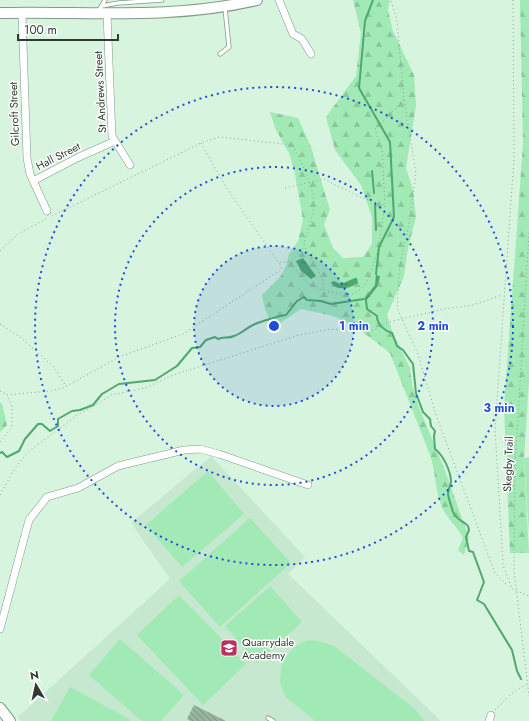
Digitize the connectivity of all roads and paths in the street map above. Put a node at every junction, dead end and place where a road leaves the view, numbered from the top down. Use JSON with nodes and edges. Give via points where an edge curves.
{"nodes":[{"id":1,"x":105,"y":0,"type":"edge"},
{"id":2,"x":162,"y":0,"type":"edge"},
{"id":3,"x":257,"y":0,"type":"edge"},
{"id":4,"x":279,"y":0,"type":"edge"},
{"id":5,"x":391,"y":0,"type":"edge"},
{"id":6,"x":513,"y":0,"type":"edge"},
{"id":7,"x":225,"y":7,"type":"junction"},
{"id":8,"x":102,"y":11,"type":"junction"},
{"id":9,"x":0,"y":13,"type":"edge"},
{"id":10,"x":22,"y":13,"type":"junction"},
{"id":11,"x":220,"y":54,"type":"dead end"},
{"id":12,"x":311,"y":54,"type":"dead end"},
{"id":13,"x":404,"y":100,"type":"junction"},
{"id":14,"x":115,"y":141,"type":"junction"},
{"id":15,"x":201,"y":143,"type":"junction"},
{"id":16,"x":130,"y":165,"type":"dead end"},
{"id":17,"x":33,"y":181,"type":"junction"},
{"id":18,"x":309,"y":184,"type":"junction"},
{"id":19,"x":285,"y":188,"type":"dead end"},
{"id":20,"x":385,"y":205,"type":"junction"},
{"id":21,"x":47,"y":211,"type":"dead end"},
{"id":22,"x":529,"y":233,"type":"edge"},
{"id":23,"x":304,"y":247,"type":"junction"},
{"id":24,"x":0,"y":251,"type":"edge"},
{"id":25,"x":279,"y":262,"type":"junction"},
{"id":26,"x":290,"y":262,"type":"junction"},
{"id":27,"x":324,"y":290,"type":"junction"},
{"id":28,"x":503,"y":295,"type":"junction"},
{"id":29,"x":402,"y":319,"type":"junction"},
{"id":30,"x":0,"y":324,"type":"edge"},
{"id":31,"x":66,"y":386,"type":"junction"},
{"id":32,"x":0,"y":391,"type":"edge"},
{"id":33,"x":7,"y":395,"type":"junction"},
{"id":34,"x":0,"y":442,"type":"edge"},
{"id":35,"x":308,"y":485,"type":"dead end"},
{"id":36,"x":0,"y":495,"type":"edge"},
{"id":37,"x":509,"y":584,"type":"junction"},
{"id":38,"x":515,"y":589,"type":"junction"},
{"id":39,"x":529,"y":596,"type":"edge"},
{"id":40,"x":0,"y":629,"type":"edge"},
{"id":41,"x":529,"y":670,"type":"edge"},
{"id":42,"x":528,"y":672,"type":"junction"},
{"id":43,"x":528,"y":684,"type":"junction"},
{"id":44,"x":529,"y":696,"type":"edge"},
{"id":45,"x":0,"y":708,"type":"edge"},
{"id":46,"x":268,"y":718,"type":"dead end"},
{"id":47,"x":490,"y":718,"type":"edge"},
{"id":48,"x":10,"y":721,"type":"edge"},
{"id":49,"x":273,"y":721,"type":"edge"}],
"edges":[{"from":1,"to":8,"type":"lane"},
{"from":2,"to":8,"type":"lane","via":[[118,3]]},
{"from":3,"to":7,"type":"main road"},
{"from":4,"to":12,"type":"street","via":[[293,34],[302,39]]},
{"from":5,"to":13,"type":"path","via":[[397,20]]},
{"from":6,"to":28,"type":"path","via":[[514,158]]},
{"from":7,"to":8,"type":"main road","via":[[150,14]]},
{"from":7,"to":11,"type":"lane","via":[[229,47]]},
{"from":8,"to":10,"type":"main road"},
{"from":8,"to":14,"type":"street","name":"St Andrews Street","via":[[112,136]]},
{"from":9,"to":10,"type":"main road"},
{"from":10,"to":17,"type":"street","name":"Gilcroft Street","via":[[27,158]]},
{"from":13,"to":20,"type":"path","via":[[374,129],[382,151]]},
{"from":13,"to":29,"type":"path","via":[[416,174],[400,265],[397,308]]},
{"from":14,"to":16,"type":"street","name":"St Andrews Street"},
{"from":14,"to":17,"type":"street","name":"Hall Street"},
{"from":15,"to":18,"type":"path","via":[[219,137],[293,145]]},
{"from":15,"to":24,"type":"path","via":[[18,234]]},
{"from":15,"to":25,"type":"path","via":[[226,187]]},
{"from":17,"to":21,"type":"street","name":"Gilcroft Street"},
{"from":18,"to":19,"type":"path"},
{"from":18,"to":20,"type":"path","via":[[324,179],[362,198]]},
{"from":18,"to":23,"type":"path","via":[[314,202]]},
{"from":20,"to":27,"type":"path","via":[[382,232],[369,278],[363,288],[354,294]]},
{"from":22,"to":38,"type":"path","name":"Skegby Trail","via":[[515,466]]},
{"from":23,"to":26,"type":"path"},
{"from":23,"to":27,"type":"path","via":[[322,278]]},
{"from":25,"to":26,"type":"path"},
{"from":25,"to":31,"type":"path","via":[[282,269],[183,334],[119,357]]},
{"from":26,"to":27,"type":"path","via":[[308,285]]},
{"from":28,"to":29,"type":"path","via":[[473,305]]},
{"from":28,"to":37,"type":"path","via":[[495,429],[503,565]]},
{"from":29,"to":36,"type":"path","via":[[371,331],[331,329],[299,335],[173,375],[145,388],[111,395],[77,415],[28,452],[14,468]]},
{"from":29,"to":37,"type":"path","via":[[418,354],[436,415],[495,573]]},
{"from":30,"to":31,"type":"path","via":[[20,337],[54,367]]},
{"from":31,"to":33,"type":"path","via":[[50,391]]},
{"from":32,"to":33,"type":"path"},
{"from":33,"to":34,"type":"path","via":[[12,406],[12,427]]},
{"from":35,"to":40,"type":"street","via":[[219,454],[189,449],[118,466],[78,488],[47,497],[29,520]]},
{"from":37,"to":38,"type":"path"},
{"from":38,"to":39,"type":"path"},
{"from":38,"to":42,"type":"path","name":"Skegby Trail","via":[[521,643]]},
{"from":41,"to":42,"type":"path"},
{"from":42,"to":43,"type":"path","name":"Skegby Trail"},
{"from":43,"to":44,"type":"path","name":"Skegby Trail"},
{"from":43,"to":47,"type":"path","via":[[511,694]]},
{"from":45,"to":48,"type":"main road"},
{"from":46,"to":49,"type":"lane"}]}
